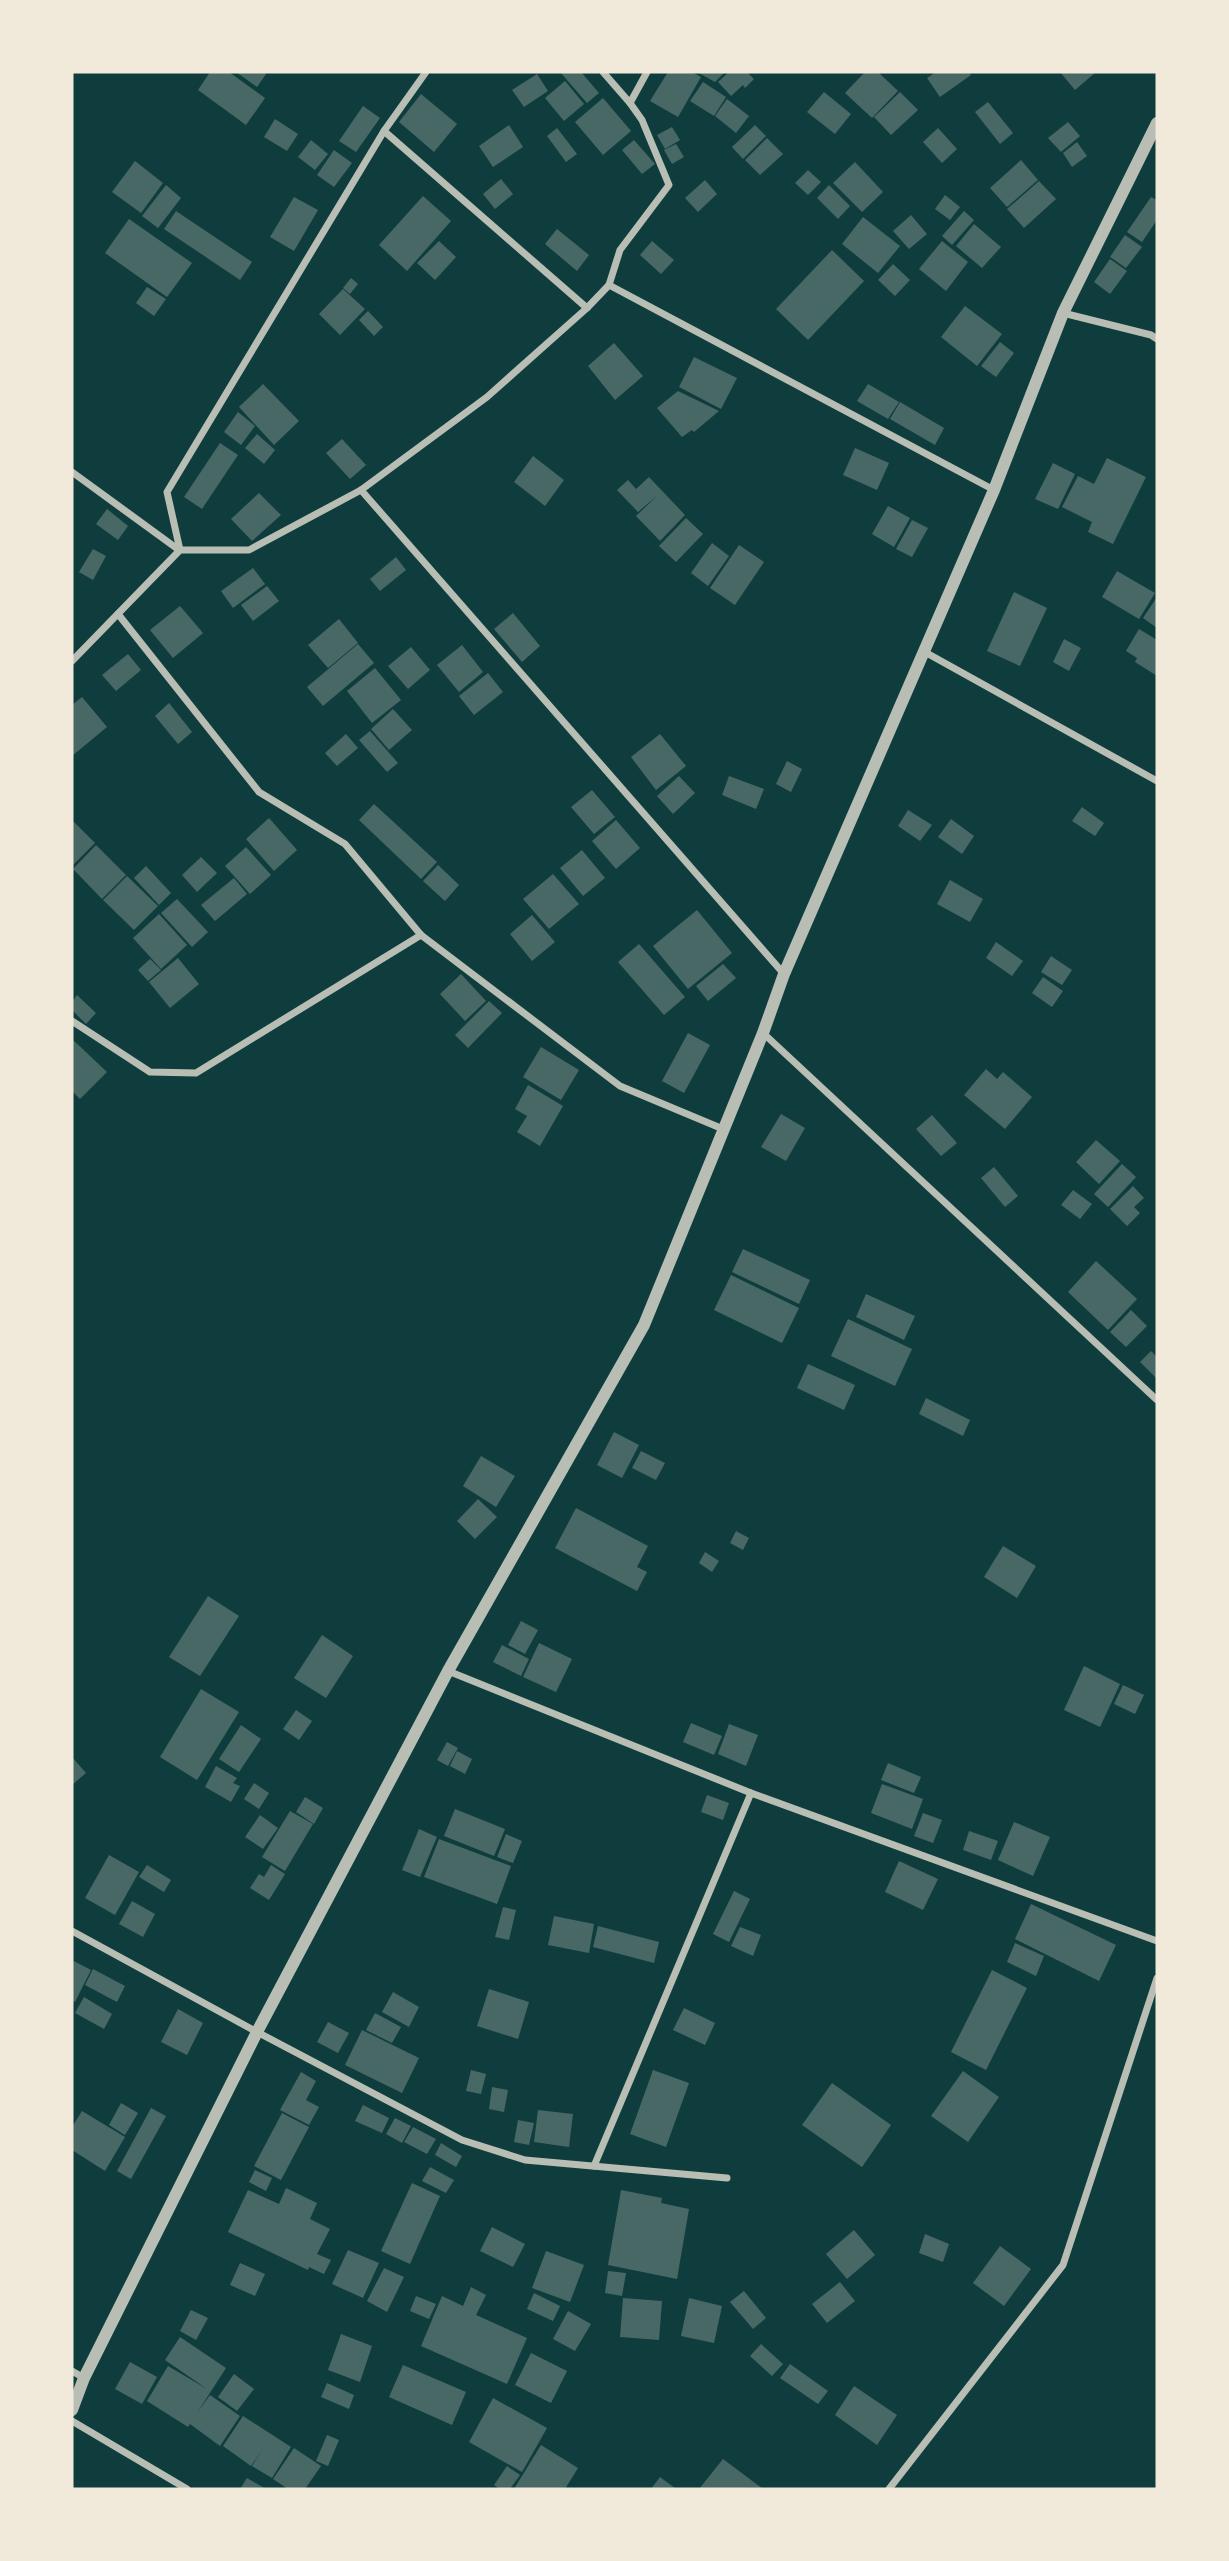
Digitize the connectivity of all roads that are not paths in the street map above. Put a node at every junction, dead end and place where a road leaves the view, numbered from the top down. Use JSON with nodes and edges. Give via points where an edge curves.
{"nodes":[{"id":1,"x":426,"y":72,"type":"edge"},
{"id":2,"x":603,"y":72,"type":"edge"},
{"id":3,"x":647,"y":72,"type":"edge"},
{"id":4,"x":630,"y":103,"type":"junction"},
{"id":5,"x":1157,"y":123,"type":"edge"},
{"id":6,"x":384,"y":131,"type":"junction"},
{"id":7,"x":609,"y":285,"type":"junction"},
{"id":8,"x":587,"y":308,"type":"junction"},
{"id":9,"x":1063,"y":313,"type":"junction"},
{"id":10,"x":1157,"y":339,"type":"edge"},
{"id":11,"x":72,"y":472,"type":"edge"},
{"id":12,"x":361,"y":490,"type":"junction"},
{"id":13,"x":994,"y":490,"type":"junction"},
{"id":14,"x":180,"y":550,"type":"junction"},
{"id":15,"x":118,"y":614,"type":"junction"},
{"id":16,"x":923,"y":651,"type":"junction"},
{"id":17,"x":72,"y":661,"type":"edge"},
{"id":18,"x":1157,"y":781,"type":"edge"},
{"id":19,"x":421,"y":935,"type":"junction"},
{"id":20,"x":784,"y":974,"type":"junction"},
{"id":21,"x":72,"y":1021,"type":"edge"},
{"id":22,"x":763,"y":1034,"type":"junction"},
{"id":23,"x":723,"y":1129,"type":"junction"},
{"id":24,"x":1157,"y":1400,"type":"edge"},
{"id":25,"x":448,"y":1671,"type":"junction"},
{"id":26,"x":751,"y":1793,"type":"junction"},
{"id":27,"x":72,"y":1931,"type":"edge"},
{"id":28,"x":1157,"y":1941,"type":"edge"},
{"id":29,"x":1157,"y":1978,"type":"edge"},
{"id":30,"x":257,"y":2032,"type":"junction"},
{"id":31,"x":594,"y":2166,"type":"junction"},
{"id":32,"x":727,"y":2178,"type":"dead end"},
{"id":33,"x":72,"y":2371,"type":"edge"},
{"id":34,"x":83,"y":2378,"type":"junction"},
{"id":35,"x":72,"y":2410,"type":"edge"},
{"id":36,"x":72,"y":2421,"type":"edge"},
{"id":37,"x":187,"y":2489,"type":"edge"},
{"id":38,"x":889,"y":2489,"type":"edge"}],
"edges":[{"from":1,"to":6,"type":"street"},
{"from":2,"to":4,"type":"street"},
{"from":3,"to":4,"type":"street"},
{"from":4,"to":7,"type":"street","via":[[642,120],[669,185],[620,250]]},
{"from":5,"to":9,"type":"street"},
{"from":6,"to":8,"type":"street"},
{"from":6,"to":14,"type":"street","via":[[167,492]]},
{"from":7,"to":8,"type":"street"},
{"from":7,"to":13,"type":"street"},
{"from":8,"to":12,"type":"street","via":[[487,397]]},
{"from":9,"to":10,"type":"street"},
{"from":9,"to":13,"type":"street"},
{"from":11,"to":14,"type":"street"},
{"from":12,"to":14,"type":"street","via":[[249,550]]},
{"from":12,"to":20,"type":"street"},
{"from":13,"to":16,"type":"street"},
{"from":14,"to":15,"type":"street"},
{"from":15,"to":17,"type":"street"},
{"from":15,"to":19,"type":"street","via":[[258,792],[345,844]]},
{"from":16,"to":18,"type":"street"},
{"from":16,"to":20,"type":"street"},
{"from":19,"to":21,"type":"street","via":[[196,1073],[150,1072]]},
{"from":19,"to":23,"type":"street","via":[[620,1086]]},
{"from":20,"to":22,"type":"street"},
{"from":22,"to":23,"type":"street"},
{"from":22,"to":24,"type":"street"},
{"from":23,"to":25,"type":"street","via":[[643,1325]]},
{"from":25,"to":26,"type":"street"},
{"from":25,"to":30,"type":"street"},
{"from":26,"to":28,"type":"street"},
{"from":26,"to":31,"type":"street"},
{"from":27,"to":30,"type":"street"},
{"from":29,"to":38,"type":"street","via":[[1063,2265]]},
{"from":30,"to":31,"type":"street","via":[[462,2140],[525,2160]]},
{"from":30,"to":34,"type":"street"},
{"from":31,"to":32,"type":"street"},
{"from":33,"to":34,"type":"street"},
{"from":34,"to":35,"type":"street"},
{"from":36,"to":37,"type":"street"}]}
